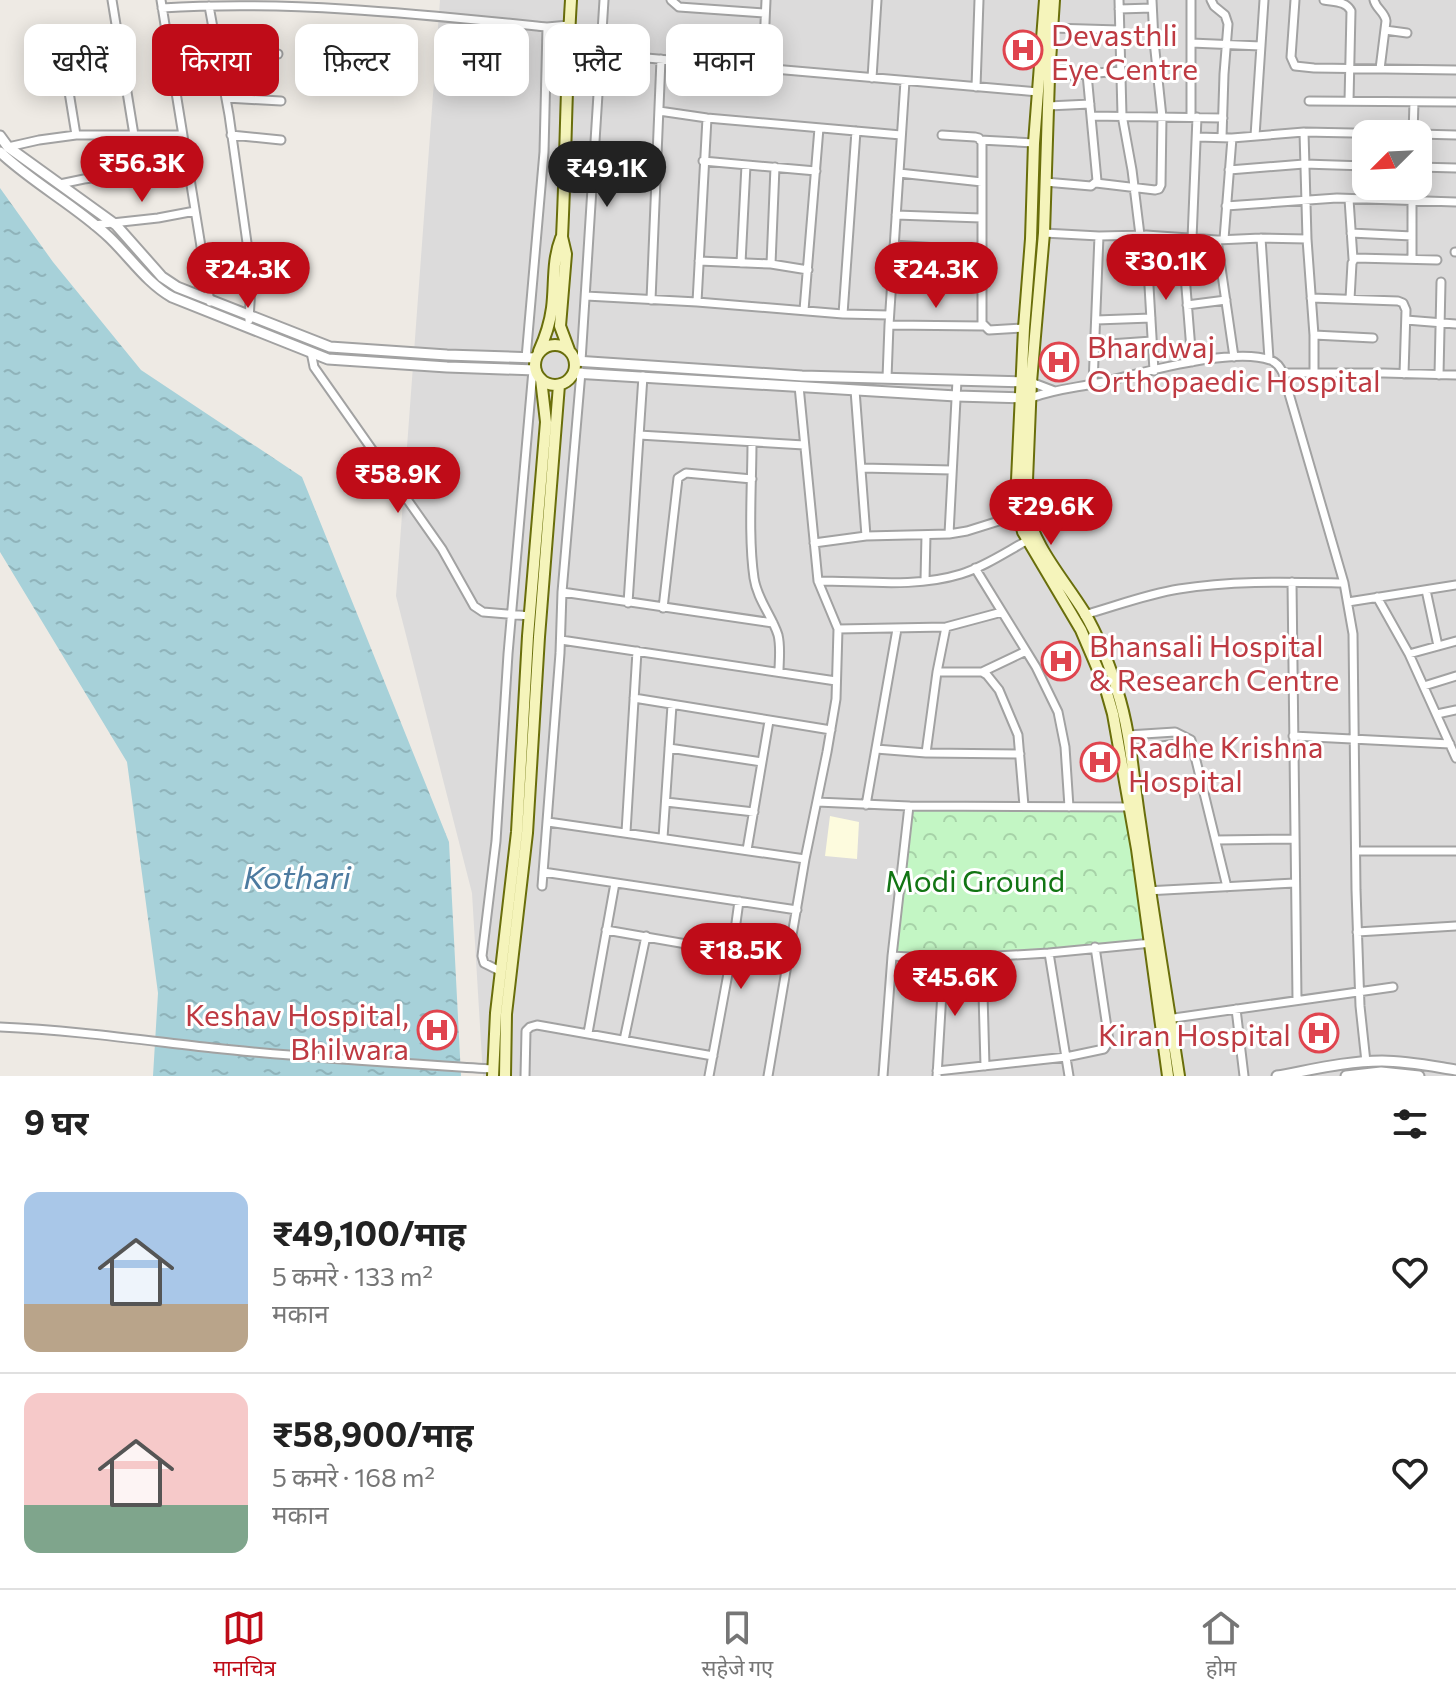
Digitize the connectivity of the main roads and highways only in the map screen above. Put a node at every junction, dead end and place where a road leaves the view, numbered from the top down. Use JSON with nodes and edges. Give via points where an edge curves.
{"nodes":[{"id":1,"x":571,"y":0,"type":"edge"},
{"id":2,"x":1045,"y":0,"type":"edge"},
{"id":3,"x":1054,"y":0,"type":"edge"},
{"id":4,"x":562,"y":237,"type":"junction"},
{"id":5,"x":569,"y":350,"type":"junction"},
{"id":6,"x":533,"y":356,"type":"junction"},
{"id":7,"x":536,"y":373,"type":"junction"},
{"id":8,"x":1026,"y":382,"type":"junction"},
{"id":9,"x":559,"y":385,"type":"junction"},
{"id":10,"x":1026,"y":398,"type":"junction"},
{"id":11,"x":547,"y":476,"type":"junction"},
{"id":12,"x":1080,"y":617,"type":"junction"},
{"id":13,"x":1134,"y":807,"type":"junction"},
{"id":14,"x":1165,"y":1019,"type":"junction"},
{"id":15,"x":497,"y":1074,"type":"edge"},
{"id":16,"x":1168,"y":1076,"type":"edge"},
{"id":17,"x":1179,"y":1076,"type":"edge"}],
"edges":[{"from":1,"to":4,"type":"main road"},
{"from":2,"to":8,"type":"main road","via":[[1024,328]]},
{"from":3,"to":8,"type":"main road","via":[[1044,233]]},
{"from":4,"to":5,"type":"main road","via":[[566,254],[560,326]]},
{"from":4,"to":6,"type":"main road","via":[[548,327]]},
{"from":5,"to":6,"type":"main road","via":[[553,344]]},
{"from":5,"to":9,"type":"main road","via":[[578,367]]},
{"from":6,"to":7,"type":"main road"},
{"from":7,"to":9,"type":"main road"},
{"from":7,"to":11,"type":"main road","via":[[546,422]]},
{"from":8,"to":10,"type":"main road"},
{"from":9,"to":11,"type":"main road"},
{"from":10,"to":12,"type":"main road","via":[[1029,521]]},
{"from":10,"to":12,"type":"main road","via":[[1018,515],[1028,540]]},
{"from":11,"to":15,"type":"main road","via":[[527,833]]},
{"from":11,"to":15,"type":"main road","via":[[496,1013]]},
{"from":12,"to":13,"type":"main road","via":[[1105,686]]},
{"from":12,"to":13,"type":"main road","via":[[1115,681],[1128,735]]},
{"from":13,"to":14,"type":"main road"},
{"from":14,"to":16,"type":"main road"},
{"from":14,"to":17,"type":"main road"}]}
